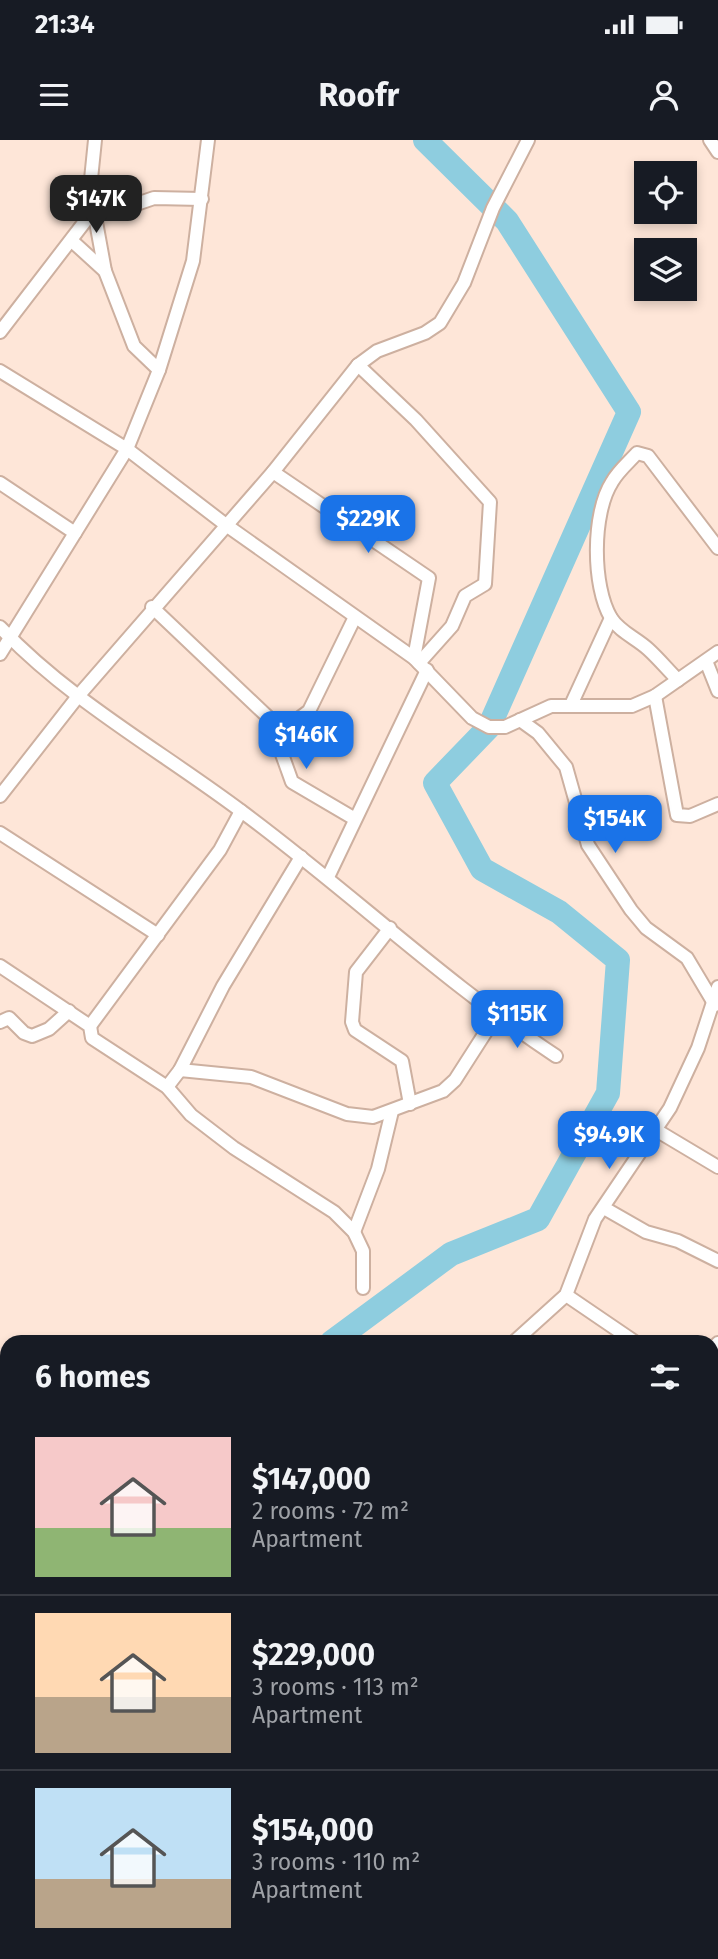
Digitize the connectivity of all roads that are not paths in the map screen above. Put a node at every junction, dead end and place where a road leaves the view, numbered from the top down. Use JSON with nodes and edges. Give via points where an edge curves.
{"nodes":[{"id":1,"x":95,"y":140,"type":"edge"},
{"id":2,"x":208,"y":140,"type":"edge"},
{"id":3,"x":528,"y":140,"type":"edge"},
{"id":4,"x":710,"y":140,"type":"edge"},
{"id":5,"x":718,"y":152,"type":"edge"},
{"id":6,"x":202,"y":199,"type":"junction"},
{"id":7,"x":92,"y":206,"type":"junction"},
{"id":8,"x":72,"y":241,"type":"junction"},
{"id":9,"x":105,"y":271,"type":"junction"},
{"id":10,"x":0,"y":332,"type":"edge"},
{"id":11,"x":358,"y":365,"type":"junction"},
{"id":12,"x":159,"y":370,"type":"junction"},
{"id":13,"x":0,"y":371,"type":"edge"},
{"id":14,"x":127,"y":449,"type":"junction"},
{"id":15,"x":272,"y":472,"type":"junction"},
{"id":16,"x":0,"y":483,"type":"edge"},
{"id":17,"x":226,"y":525,"type":"junction"},
{"id":18,"x":75,"y":533,"type":"junction"},
{"id":19,"x":718,"y":548,"type":"edge"},
{"id":20,"x":152,"y":607,"type":"junction"},
{"id":21,"x":355,"y":617,"type":"junction"},
{"id":22,"x":611,"y":618,"type":"junction"},
{"id":23,"x":0,"y":626,"type":"edge"},
{"id":24,"x":446,"y":632,"type":"junction"},
{"id":25,"x":10,"y":638,"type":"junction"},
{"id":26,"x":418,"y":639,"type":"junction"},
{"id":27,"x":718,"y":652,"type":"edge"},
{"id":28,"x":0,"y":654,"type":"edge"},
{"id":29,"x":706,"y":661,"type":"junction"},
{"id":30,"x":420,"y":664,"type":"junction"},
{"id":31,"x":678,"y":680,"type":"junction"},
{"id":32,"x":718,"y":691,"type":"edge"},
{"id":33,"x":79,"y":695,"type":"junction"},
{"id":34,"x":655,"y":695,"type":"junction"},
{"id":35,"x":571,"y":705,"type":"junction"},
{"id":36,"x":269,"y":718,"type":"junction"},
{"id":37,"x":520,"y":720,"type":"junction"},
{"id":38,"x":0,"y":796,"type":"edge"},
{"id":39,"x":718,"y":804,"type":"edge"},
{"id":40,"x":241,"y":811,"type":"junction"},
{"id":41,"x":355,"y":819,"type":"junction"},
{"id":42,"x":0,"y":833,"type":"edge"},
{"id":43,"x":301,"y":857,"type":"junction"},
{"id":44,"x":328,"y":877,"type":"junction"},
{"id":45,"x":390,"y":928,"type":"junction"},
{"id":46,"x":158,"y":935,"type":"junction"},
{"id":47,"x":0,"y":966,"type":"edge"},
{"id":48,"x":718,"y":987,"type":"edge"},
{"id":49,"x":714,"y":1004,"type":"edge"},
{"id":50,"x":69,"y":1011,"type":"junction"},
{"id":51,"x":496,"y":1016,"type":"junction"},
{"id":52,"x":0,"y":1022,"type":"edge"},
{"id":53,"x":90,"y":1026,"type":"junction"},
{"id":54,"x":556,"y":1056,"type":"dead end"},
{"id":55,"x":180,"y":1070,"type":"junction"},
{"id":56,"x":167,"y":1087,"type":"junction"},
{"id":57,"x":411,"y":1104,"type":"junction"},
{"id":58,"x":391,"y":1111,"type":"junction"},
{"id":59,"x":656,"y":1130,"type":"junction"},
{"id":60,"x":718,"y":1167,"type":"edge"},
{"id":61,"x":604,"y":1208,"type":"junction"},
{"id":62,"x":354,"y":1232,"type":"junction"},
{"id":63,"x":718,"y":1261,"type":"edge"},
{"id":64,"x":363,"y":1288,"type":"dead end"},
{"id":65,"x":566,"y":1295,"type":"junction"},
{"id":66,"x":522,"y":1335,"type":"edge"},
{"id":67,"x":625,"y":1335,"type":"edge"}],
"edges":[{"from":1,"to":7,"type":"street","via":[[90,171]]},
{"from":2,"to":6,"type":"street"},
{"from":3,"to":11,"type":"street","via":[[446,316],[425,333],[377,351]]},
{"from":4,"to":5,"type":"street"},
{"from":6,"to":7,"type":"street","via":[[154,198],[119,210]]},
{"from":6,"to":12,"type":"street","via":[[193,261]]},
{"from":7,"to":8,"type":"street"},
{"from":7,"to":9,"type":"street"},
{"from":8,"to":9,"type":"street"},
{"from":8,"to":10,"type":"street"},
{"from":9,"to":12,"type":"street","via":[[134,346]]},
{"from":11,"to":15,"type":"street"},
{"from":11,"to":24,"type":"street","via":[[416,420],[490,502],[485,584],[465,596]]},
{"from":12,"to":14,"type":"street"},
{"from":13,"to":14,"type":"street"},
{"from":14,"to":17,"type":"street"},
{"from":14,"to":18,"type":"street"},
{"from":15,"to":17,"type":"street"},
{"from":15,"to":26,"type":"street","via":[[424,572],[429,583]]},
{"from":16,"to":18,"type":"street"},
{"from":17,"to":20,"type":"street"},
{"from":17,"to":21,"type":"street"},
{"from":18,"to":25,"type":"street"},
{"from":19,"to":22,"type":"street","via":[[648,456],[637,453],[612,482],[600,512],[597,570]]},
{"from":20,"to":33,"type":"street"},
{"from":20,"to":36,"type":"street"},
{"from":21,"to":30,"type":"street"},
{"from":21,"to":36,"type":"street","via":[[309,711],[289,726]]},
{"from":22,"to":31,"type":"street"},
{"from":22,"to":35,"type":"street"},
{"from":23,"to":25,"type":"street"},
{"from":24,"to":26,"type":"street"},
{"from":24,"to":30,"type":"street"},
{"from":25,"to":28,"type":"street"},
{"from":25,"to":33,"type":"street"},
{"from":26,"to":30,"type":"street"},
{"from":27,"to":29,"type":"street"},
{"from":29,"to":31,"type":"street"},
{"from":29,"to":32,"type":"street"},
{"from":30,"to":37,"type":"street","via":[[472,718],[489,727],[505,727]]},
{"from":30,"to":41,"type":"street"},
{"from":31,"to":34,"type":"street"},
{"from":33,"to":38,"type":"street"},
{"from":33,"to":40,"type":"street"},
{"from":34,"to":35,"type":"street","via":[[618,708]]},
{"from":34,"to":39,"type":"street","via":[[677,815],[690,816]]},
{"from":35,"to":37,"type":"street","via":[[551,706]]},
{"from":36,"to":41,"type":"street","via":[[292,782]]},
{"from":37,"to":49,"type":"street","via":[[538,733],[566,767],[588,845],[631,910],[646,928],[687,958]]},
{"from":40,"to":43,"type":"street"},
{"from":40,"to":46,"type":"street","via":[[220,850]]},
{"from":41,"to":44,"type":"street"},
{"from":42,"to":46,"type":"street"},
{"from":43,"to":44,"type":"street"},
{"from":43,"to":55,"type":"street","via":[[223,986]]},
{"from":44,"to":45,"type":"street"},
{"from":45,"to":51,"type":"street"},
{"from":45,"to":57,"type":"street","via":[[356,972],[352,1022],[355,1030],[402,1060]]},
{"from":46,"to":53,"type":"street"},
{"from":47,"to":50,"type":"street"},
{"from":48,"to":49,"type":"street"},
{"from":49,"to":59,"type":"street","via":[[698,1048]]},
{"from":50,"to":52,"type":"street","via":[[49,1029],[32,1036],[9,1018]]},
{"from":50,"to":53,"type":"street"},
{"from":51,"to":54,"type":"street"},
{"from":51,"to":57,"type":"street","via":[[455,1080],[443,1091]]},
{"from":53,"to":56,"type":"street","via":[[92,1038]]},
{"from":55,"to":56,"type":"street"},
{"from":55,"to":58,"type":"street","via":[[251,1077],[364,1118]]},
{"from":56,"to":62,"type":"street","via":[[191,1115],[309,1194]]},
{"from":57,"to":58,"type":"street"},
{"from":58,"to":62,"type":"street","via":[[378,1169]]},
{"from":59,"to":60,"type":"street"},
{"from":59,"to":61,"type":"street"},
{"from":61,"to":63,"type":"street","via":[[646,1232],[678,1241]]},
{"from":61,"to":65,"type":"street","via":[[587,1234]]},
{"from":62,"to":64,"type":"street","via":[[364,1258]]},
{"from":65,"to":66,"type":"street"},
{"from":65,"to":67,"type":"street"}]}
